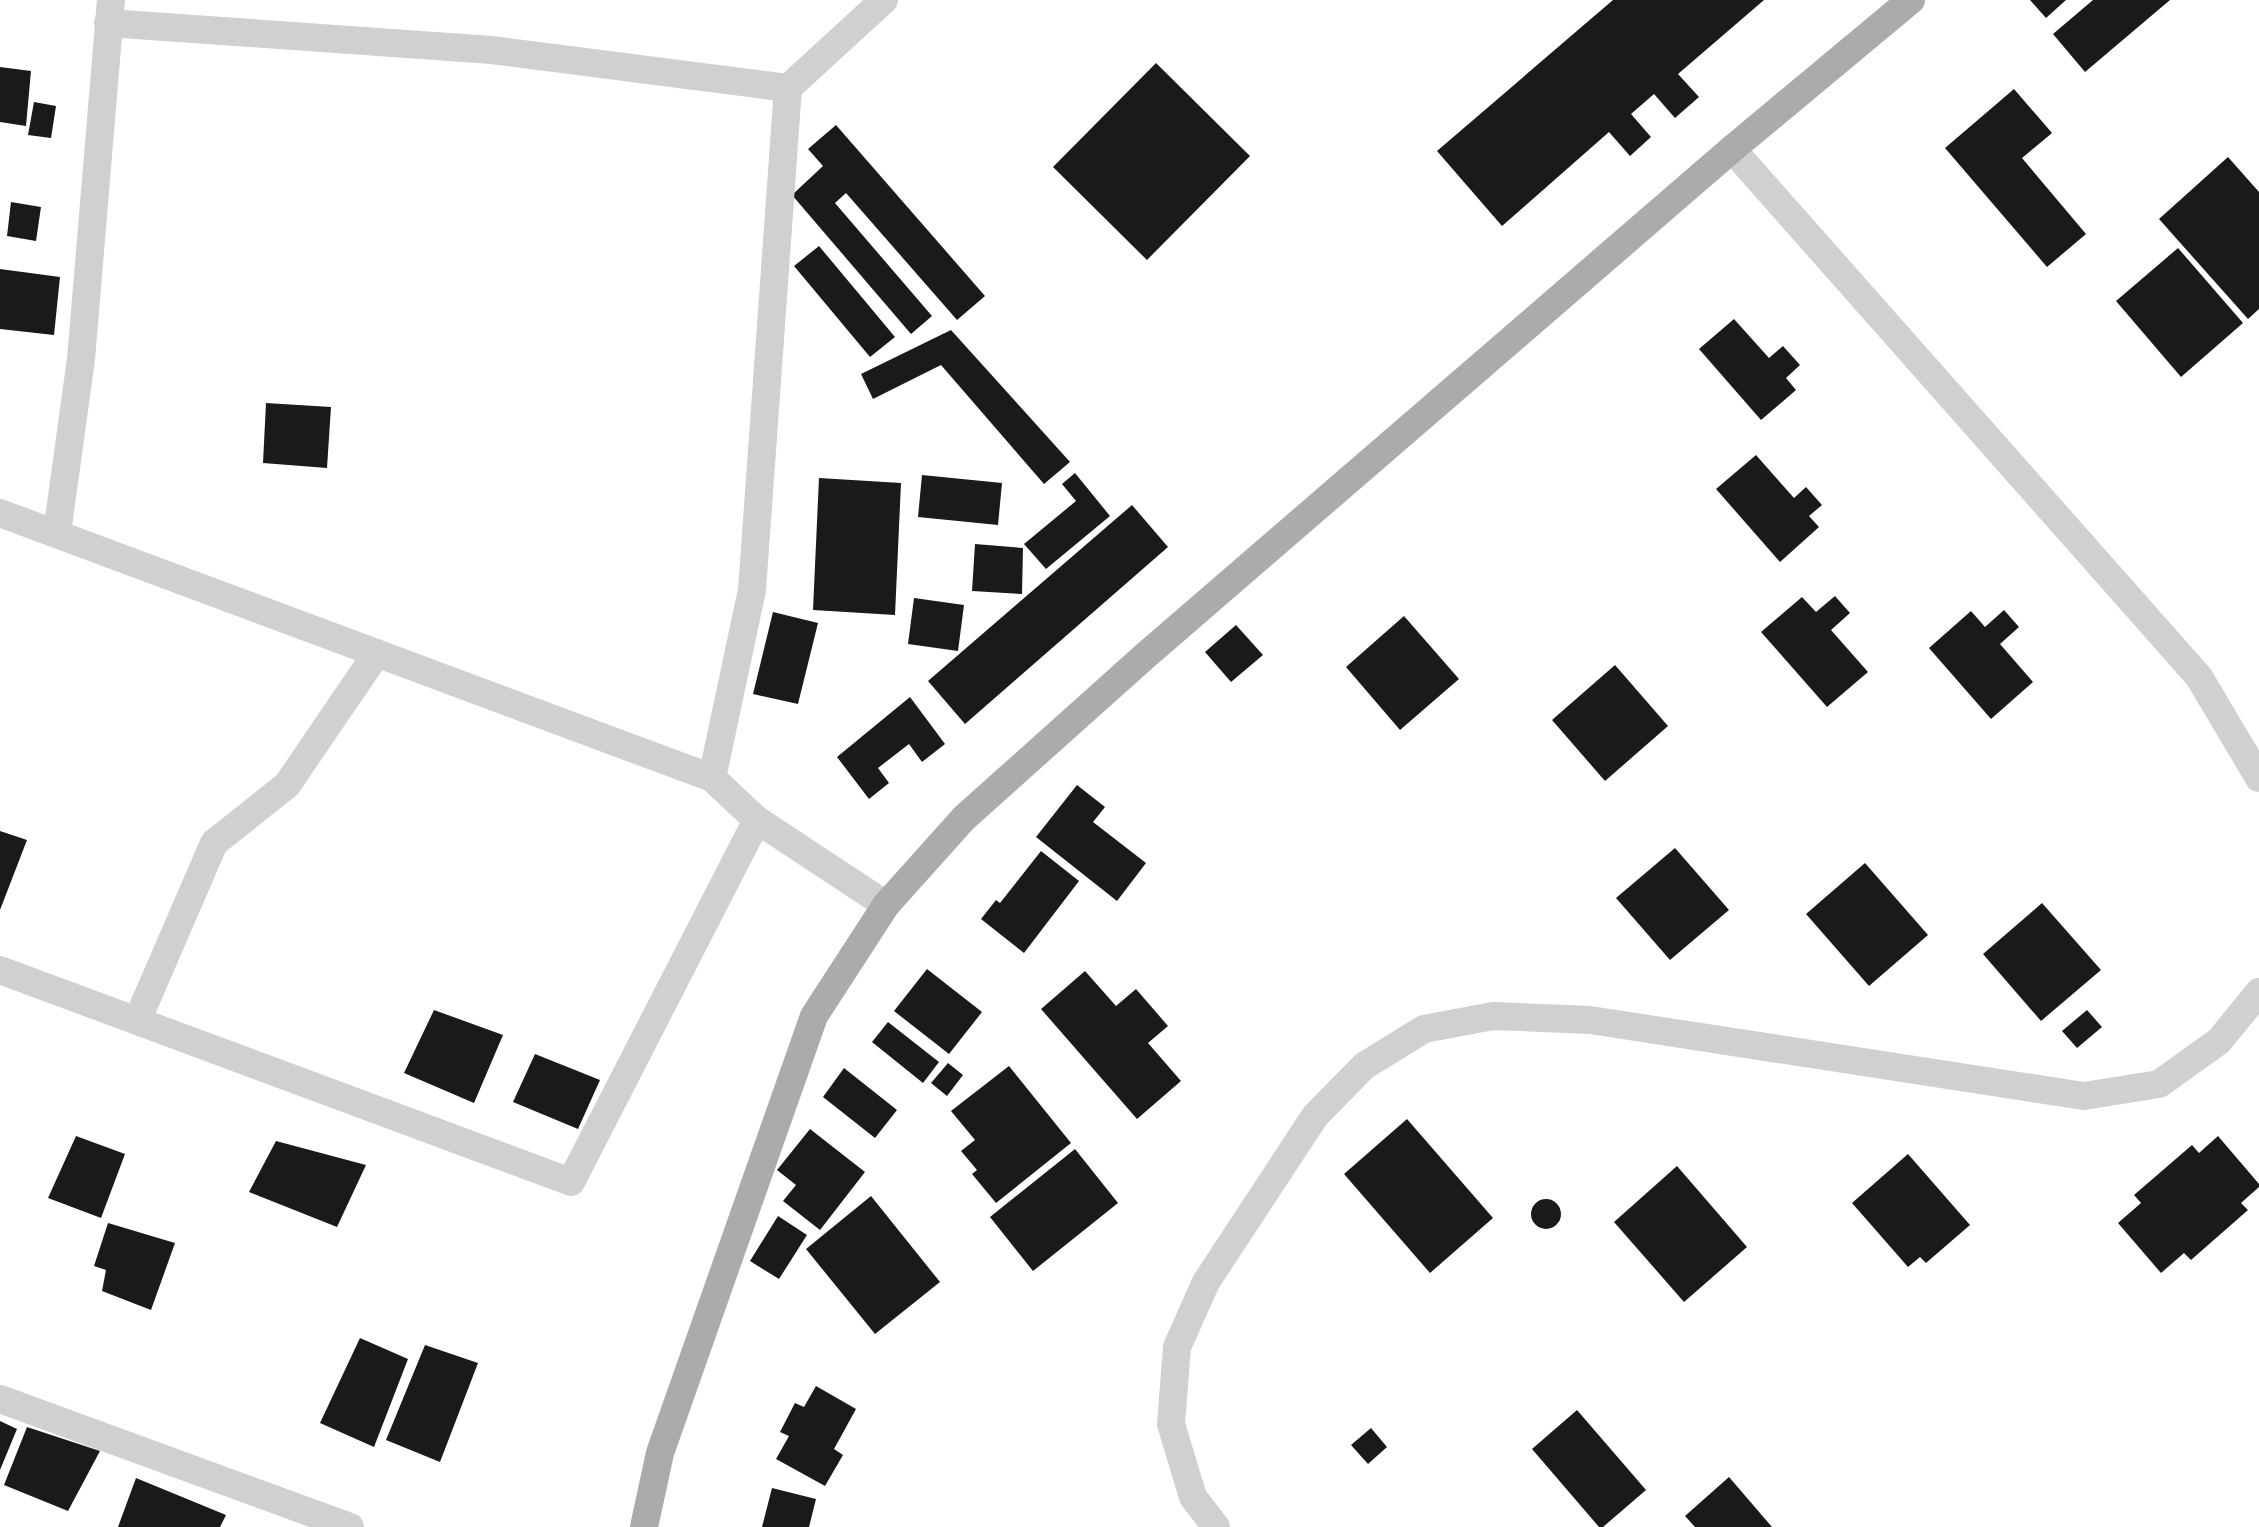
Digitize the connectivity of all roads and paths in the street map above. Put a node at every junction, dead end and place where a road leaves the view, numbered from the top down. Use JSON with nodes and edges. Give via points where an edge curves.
{"nodes":[{"id":1,"x":884,"y":0,"type":"edge"},
{"id":2,"x":1911,"y":0,"type":"edge"},
{"id":3,"x":109,"y":11,"type":"edge"},
{"id":4,"x":788,"y":88,"type":"junction"},
{"id":5,"x":1732,"y":149,"type":"junction"},
{"id":6,"x":0,"y":513,"type":"edge"},
{"id":7,"x":57,"y":533,"type":"junction"},
{"id":8,"x":378,"y":653,"type":"junction"},
{"id":9,"x":712,"y":778,"type":"junction"},
{"id":10,"x":2259,"y":778,"type":"edge"},
{"id":11,"x":757,"y":820,"type":"junction"},
{"id":12,"x":886,"y":906,"type":"junction"},
{"id":13,"x":0,"y":970,"type":"edge"},
{"id":14,"x":2259,"y":992,"type":"edge"},
{"id":15,"x":137,"y":1021,"type":"junction"},
{"id":16,"x":0,"y":1399,"type":"edge"},
{"id":17,"x":350,"y":1527,"type":"edge"},
{"id":18,"x":644,"y":1527,"type":"edge"},
{"id":19,"x":1216,"y":1527,"type":"edge"}],
"edges":[{"from":1,"to":4,"type":"street"},
{"from":2,"to":5,"type":"main road"},
{"from":3,"to":4,"type":"street","via":[[492,50]]},
{"from":3,"to":7,"type":"street","via":[[81,359]]},
{"from":4,"to":9,"type":"street","via":[[752,590]]},
{"from":5,"to":10,"type":"street","via":[[2199,677]]},
{"from":5,"to":12,"type":"main road","via":[[1138,662],[964,818]]},
{"from":6,"to":7,"type":"street"},
{"from":7,"to":8,"type":"street"},
{"from":8,"to":9,"type":"street"},
{"from":8,"to":15,"type":"street","via":[[287,785],[214,843]]},
{"from":9,"to":11,"type":"street"},
{"from":11,"to":12,"type":"street"},
{"from":11,"to":15,"type":"street","via":[[571,1182]]},
{"from":12,"to":18,"type":"main road","via":[[814,1016],[660,1453]]},
{"from":13,"to":15,"type":"street"},
{"from":14,"to":19,"type":"street","via":[[2219,1041],[2159,1084],[2084,1096],[1590,1020],[1493,1016],[1424,1029],[1364,1066],[1315,1116],[1206,1282],[1177,1347],[1172,1424],[1193,1496]]},
{"from":16,"to":17,"type":"street"}]}
